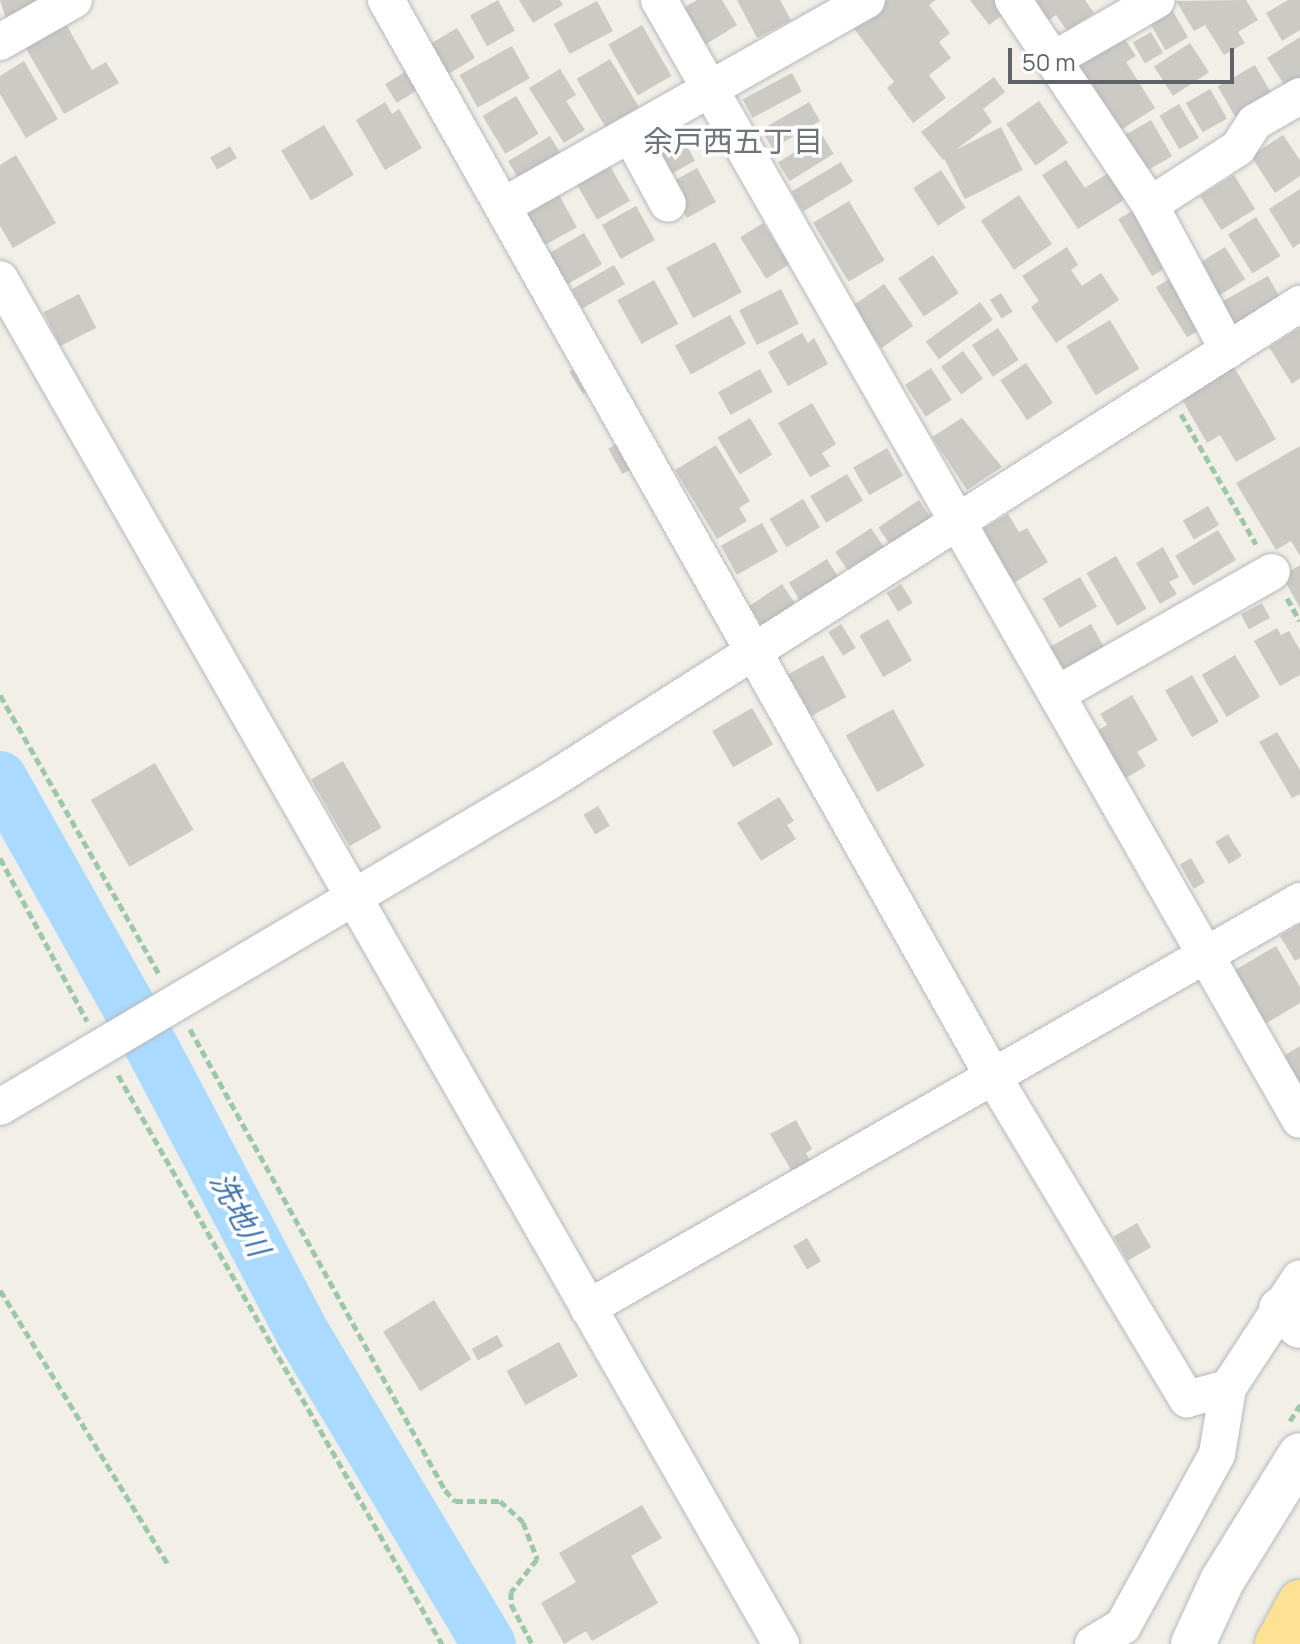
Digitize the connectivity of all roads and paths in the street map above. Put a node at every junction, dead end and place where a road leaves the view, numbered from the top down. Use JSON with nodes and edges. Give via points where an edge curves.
{"nodes":[{"id":1,"x":74,"y":0,"type":"edge"},
{"id":2,"x":386,"y":0,"type":"edge"},
{"id":3,"x":659,"y":0,"type":"edge"},
{"id":4,"x":867,"y":0,"type":"edge"},
{"id":5,"x":1013,"y":0,"type":"edge"},
{"id":6,"x":1157,"y":0,"type":"edge"},
{"id":7,"x":0,"y":42,"type":"edge"},
{"id":8,"x":1056,"y":58,"type":"junction"},
{"id":9,"x":711,"y":92,"type":"junction"},
{"id":10,"x":1300,"y":96,"type":"edge"},
{"id":11,"x":631,"y":136,"type":"junction"},
{"id":12,"x":668,"y":204,"type":"dead end"},
{"id":13,"x":1150,"y":205,"type":"junction"},
{"id":14,"x":503,"y":206,"type":"junction"},
{"id":15,"x":0,"y":279,"type":"edge"},
{"id":16,"x":1300,"y":304,"type":"edge"},
{"id":17,"x":1228,"y":350,"type":"junction"},
{"id":18,"x":1167,"y":389,"type":"junction"},
{"id":19,"x":959,"y":522,"type":"junction"},
{"id":20,"x":1272,"y":572,"type":"junction"},
{"id":21,"x":1300,"y":621,"type":"edge"},
{"id":22,"x":755,"y":652,"type":"junction"},
{"id":23,"x":1057,"y":694,"type":"junction"},
{"id":24,"x":0,"y":695,"type":"edge"},
{"id":25,"x":0,"y":858,"type":"edge"},
{"id":26,"x":354,"y":899,"type":"junction"},
{"id":27,"x":1300,"y":901,"type":"edge"},
{"id":28,"x":1206,"y":955,"type":"junction"},
{"id":29,"x":174,"y":1008,"type":"junction"},
{"id":30,"x":106,"y":1047,"type":"junction"},
{"id":31,"x":994,"y":1078,"type":"junction"},
{"id":32,"x":0,"y":1107,"type":"edge"},
{"id":33,"x":1300,"y":1120,"type":"edge"},
{"id":34,"x":0,"y":1290,"type":"edge"},
{"id":35,"x":1294,"y":1304,"type":"edge"},
{"id":36,"x":588,"y":1308,"type":"junction"},
{"id":37,"x":1228,"y":1388,"type":"junction"},
{"id":38,"x":1300,"y":1455,"type":"edge"},
{"id":39,"x":168,"y":1564,"type":"dead end"},
{"id":40,"x":1300,"y":1602,"type":"edge"},
{"id":41,"x":442,"y":1644,"type":"edge"},
{"id":42,"x":532,"y":1644,"type":"edge"},
{"id":43,"x":781,"y":1644,"type":"edge"},
{"id":44,"x":1093,"y":1644,"type":"edge"},
{"id":45,"x":1193,"y":1644,"type":"edge"},
{"id":46,"x":1277,"y":1644,"type":"edge"}],
"edges":[{"from":1,"to":7,"type":"street"},
{"from":2,"to":14,"type":"street"},
{"from":3,"to":9,"type":"street"},
{"from":4,"to":9,"type":"street"},
{"from":5,"to":8,"type":"street"},
{"from":6,"to":8,"type":"street"},
{"from":8,"to":13,"type":"street"},
{"from":9,"to":11,"type":"street"},
{"from":9,"to":19,"type":"street"},
{"from":10,"to":13,"type":"street","via":[[1255,122],[1238,148]]},
{"from":11,"to":12,"type":"street"},
{"from":11,"to":14,"type":"street"},
{"from":13,"to":17,"type":"street"},
{"from":14,"to":22,"type":"street"},
{"from":15,"to":26,"type":"street"},
{"from":16,"to":17,"type":"street"},
{"from":17,"to":18,"type":"street"},
{"from":18,"to":19,"type":"street"},
{"from":18,"to":20,"type":"path"},
{"from":19,"to":22,"type":"street"},
{"from":19,"to":23,"type":"street"},
{"from":20,"to":21,"type":"path"},
{"from":20,"to":23,"type":"street"},
{"from":22,"to":26,"type":"street"},
{"from":22,"to":31,"type":"street"},
{"from":23,"to":28,"type":"street"},
{"from":24,"to":29,"type":"path"},
{"from":25,"to":30,"type":"path"},
{"from":26,"to":29,"type":"street"},
{"from":26,"to":36,"type":"street"},
{"from":27,"to":28,"type":"street"},
{"from":28,"to":31,"type":"street"},
{"from":28,"to":33,"type":"street"},
{"from":29,"to":30,"type":"street"},
{"from":29,"to":42,"type":"path","via":[[445,1490],[455,1501],[500,1501],[523,1522],[537,1559],[511,1592],[511,1604]]},
{"from":30,"to":32,"type":"street"},
{"from":30,"to":41,"type":"path"},
{"from":31,"to":36,"type":"street"},
{"from":31,"to":37,"type":"street","via":[[1187,1399]]},
{"from":34,"to":39,"type":"path"},
{"from":35,"to":37,"type":"street","via":[[1252,1344]]},
{"from":36,"to":43,"type":"street"},
{"from":37,"to":44,"type":"street","via":[[1217,1454],[1123,1626]]},
{"from":38,"to":45,"type":"street","via":[[1222,1581]]},
{"from":40,"to":46,"type":"highway"}]}
